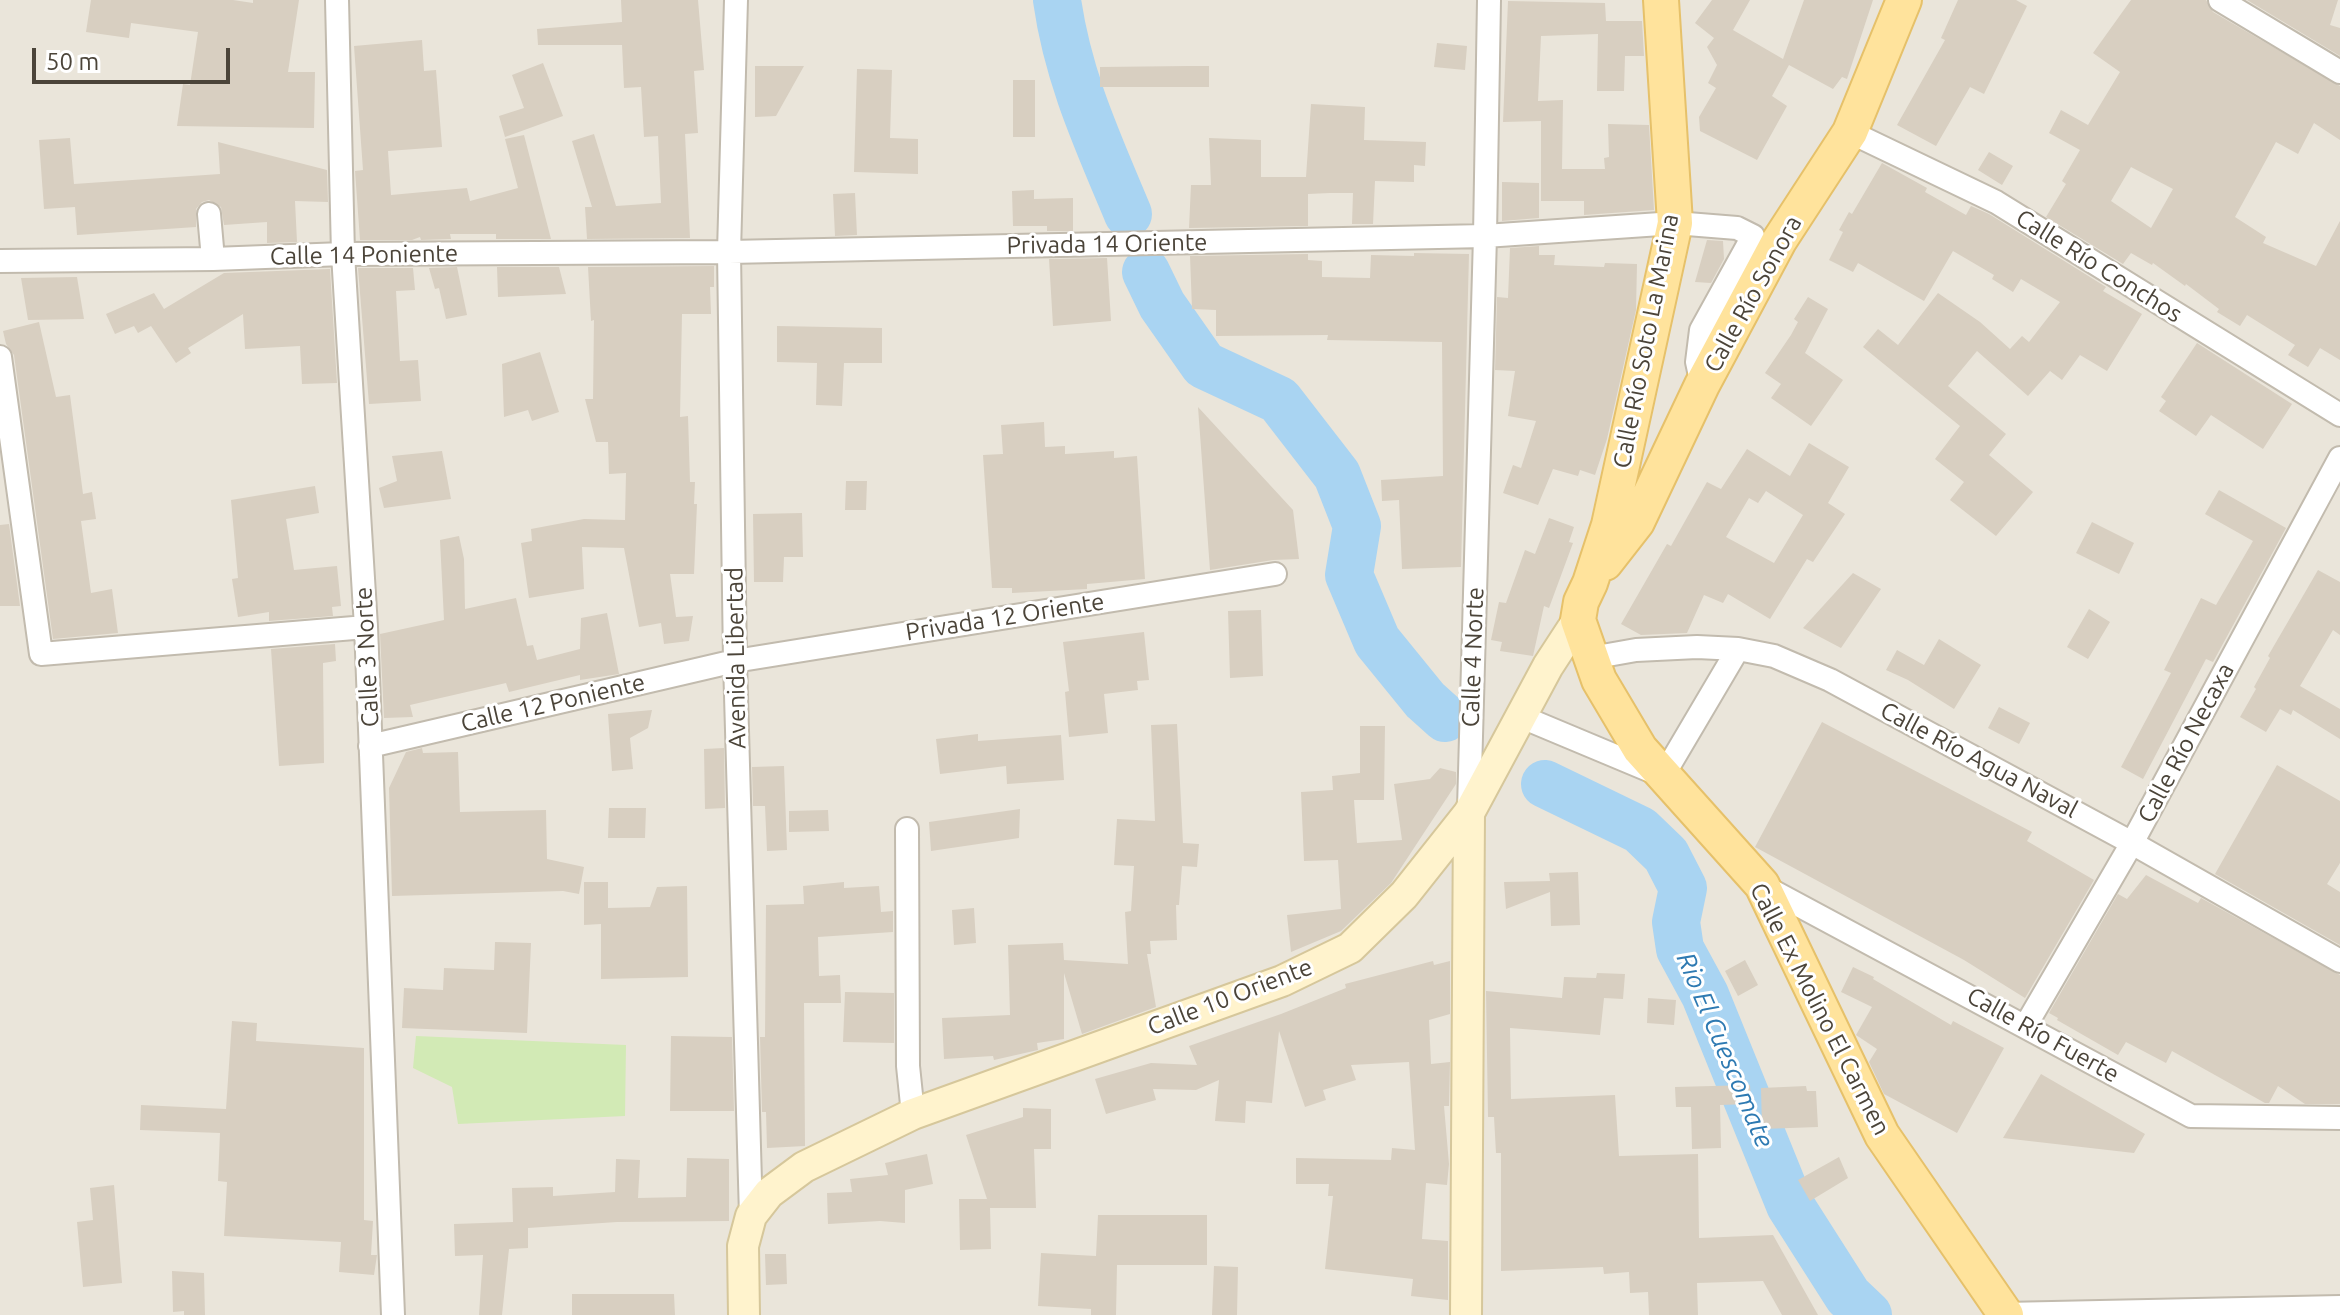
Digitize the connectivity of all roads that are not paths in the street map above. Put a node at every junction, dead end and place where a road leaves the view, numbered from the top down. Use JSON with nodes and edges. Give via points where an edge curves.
{"nodes":[{"id":1,"x":337,"y":0,"type":"edge"},
{"id":2,"x":736,"y":0,"type":"edge"},
{"id":3,"x":1489,"y":0,"type":"edge"},
{"id":4,"x":1661,"y":0,"type":"edge"},
{"id":5,"x":1904,"y":0,"type":"edge"},
{"id":6,"x":2220,"y":0,"type":"edge"},
{"id":7,"x":2340,"y":72,"type":"edge"},
{"id":8,"x":1850,"y":132,"type":"junction"},
{"id":9,"x":209,"y":214,"type":"dead end"},
{"id":10,"x":1675,"y":223,"type":"junction"},
{"id":11,"x":1485,"y":236,"type":"junction"},
{"id":12,"x":729,"y":252,"type":"junction"},
{"id":13,"x":343,"y":254,"type":"junction"},
{"id":14,"x":213,"y":259,"type":"junction"},
{"id":15,"x":0,"y":261,"type":"edge"},
{"id":16,"x":0,"y":357,"type":"edge"},
{"id":17,"x":1702,"y":385,"type":"junction"},
{"id":18,"x":2340,"y":415,"type":"edge"},
{"id":19,"x":2340,"y":458,"type":"edge"},
{"id":20,"x":1275,"y":574,"type":"dead end"},
{"id":21,"x":1590,"y":583,"type":"junction"},
{"id":22,"x":1578,"y":620,"type":"junction"},
{"id":23,"x":366,"y":627,"type":"junction"},
{"id":24,"x":1738,"y":649,"type":"junction"},
{"id":25,"x":1591,"y":658,"type":"junction"},
{"id":26,"x":735,"y":661,"type":"junction"},
{"id":27,"x":1522,"y":717,"type":"junction"},
{"id":28,"x":370,"y":746,"type":"junction"},
{"id":29,"x":1663,"y":776,"type":"junction"},
{"id":30,"x":1469,"y":813,"type":"junction"},
{"id":31,"x":907,"y":829,"type":"dead end"},
{"id":32,"x":2132,"y":843,"type":"junction"},
{"id":33,"x":1762,"y":885,"type":"junction"},
{"id":34,"x":2340,"y":961,"type":"edge"},
{"id":35,"x":2026,"y":1025,"type":"junction"},
{"id":36,"x":913,"y":1114,"type":"junction"},
{"id":37,"x":2340,"y":1118,"type":"edge"},
{"id":38,"x":751,"y":1216,"type":"junction"},
{"id":39,"x":2340,"y":1307,"type":"edge"},
{"id":40,"x":2005,"y":1314,"type":"edge"},
{"id":41,"x":393,"y":1315,"type":"edge"},
{"id":42,"x":744,"y":1315,"type":"edge"},
{"id":43,"x":1466,"y":1315,"type":"edge"}],
"edges":[{"from":1,"to":13,"type":"street","name":"Calle 3 Norte"},
{"from":2,"to":12,"type":"street","name":"Avenida Libertad"},
{"from":3,"to":11,"type":"street","name":"Calle 4 Norte"},
{"from":4,"to":10,"type":"main road","name":"Calle Río Soto La Marina"},
{"from":5,"to":8,"type":"main road","name":"Calle Río Sonora"},
{"from":6,"to":7,"type":"street"},
{"from":8,"to":17,"type":"main road","name":"Calle Río Sonora","via":[[1779,241]]},
{"from":8,"to":18,"type":"street","name":"Calle Río Conchos","via":[[1996,202]]},
{"from":9,"to":14,"type":"street"},
{"from":10,"to":11,"type":"street","name":"Privada 14 Oriente"},
{"from":10,"to":17,"type":"street","name":"Privada 14 Oriente","via":[[1737,228],[1753,236],[1701,330],[1697,362]]},
{"from":10,"to":21,"type":"main road","name":"Calle Río Soto La Marina","via":[[1609,525]]},
{"from":11,"to":12,"type":"street","name":"Privada 14 Oriente"},
{"from":11,"to":30,"type":"street","name":"Calle 4 Norte"},
{"from":12,"to":13,"type":"street","name":"Calle 14 Poniente"},
{"from":12,"to":26,"type":"street","name":"Avenida Libertad"},
{"from":13,"to":14,"type":"street","name":"Calle 14 Poniente"},
{"from":13,"to":23,"type":"street","name":"Calle 3 Norte"},
{"from":14,"to":15,"type":"street","name":"Calle 14 Poniente"},
{"from":16,"to":23,"type":"street","via":[[41,654]]},
{"from":17,"to":21,"type":"main road","name":"Calle Río Sonora","via":[[1637,522]]},
{"from":19,"to":32,"type":"street","name":"Calle Río Necaxa"},
{"from":20,"to":26,"type":"street","name":"Privada 12 Oriente"},
{"from":21,"to":22,"type":"main road"},
{"from":22,"to":25,"type":"main road","name":"Calle Ex Molino El Carmen"},
{"from":22,"to":27,"type":"main road","name":"Calle 10 Oriente"},
{"from":23,"to":28,"type":"street","name":"Calle 3 Norte"},
{"from":24,"to":25,"type":"street","name":"Calle Río Agua Naval","via":[[1636,650]]},
{"from":24,"to":29,"type":"street"},
{"from":24,"to":32,"type":"street","name":"Calle Río Agua Naval","via":[[1774,656],[1830,680]]},
{"from":25,"to":29,"type":"main road","name":"Calle Ex Molino El Carmen","via":[[1627,729]]},
{"from":26,"to":28,"type":"street","name":"Calle 12 Poniente"},
{"from":26,"to":38,"type":"street","name":"Avenida Libertad"},
{"from":27,"to":29,"type":"street"},
{"from":27,"to":30,"type":"main road","name":"Calle 10 Oriente"},
{"from":28,"to":41,"type":"street","name":"Calle 3 Norte"},
{"from":29,"to":33,"type":"main road","name":"Calle Ex Molino El Carmen"},
{"from":30,"to":36,"type":"main road","name":"Calle 10 Oriente","via":[[1404,895],[1350,948],[1282,981]]},
{"from":30,"to":43,"type":"main road","name":"Calle 4 Norte"},
{"from":31,"to":36,"type":"street"},
{"from":32,"to":34,"type":"street","name":"Calle Río Agua Naval"},
{"from":32,"to":35,"type":"street","name":"Calle Río Necaxa"},
{"from":33,"to":35,"type":"street","name":"Calle Río Fuerte"},
{"from":33,"to":40,"type":"main road","name":"Calle Ex Molino El Carmen","via":[[1882,1135]]},
{"from":35,"to":37,"type":"street","name":"Calle Río Fuerte","via":[[2191,1116]]},
{"from":36,"to":38,"type":"main road","name":"Calle 10 Oriente","via":[[804,1167],[769,1193]]},
{"from":38,"to":42,"type":"main road","name":"Avenida Libertad","via":[[743,1246]]},
{"from":39,"to":40,"type":"street"}]}
